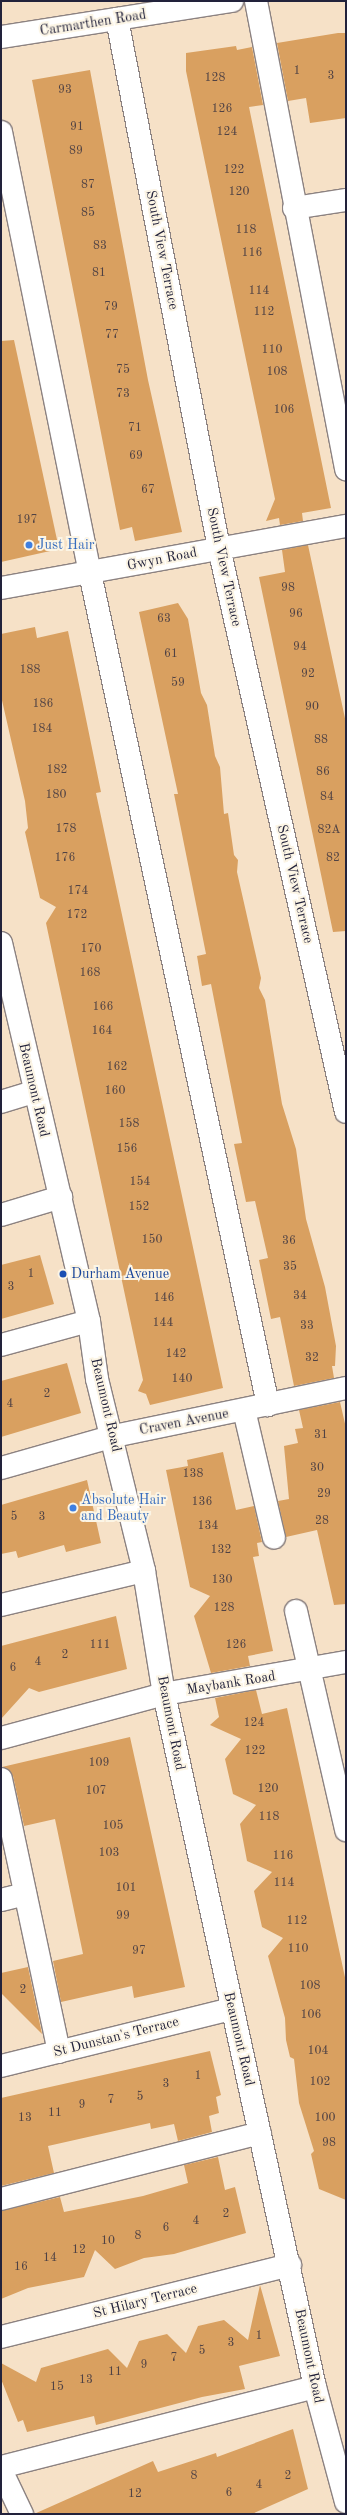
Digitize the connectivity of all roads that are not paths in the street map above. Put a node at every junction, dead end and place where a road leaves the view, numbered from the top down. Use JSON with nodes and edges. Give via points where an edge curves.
{"nodes":[{"id":1,"x":232,"y":1,"type":"edge"},
{"id":2,"x":256,"y":1,"type":"edge"},
{"id":3,"x":118,"y":19,"type":"junction"},
{"id":4,"x":1,"y":37,"type":"edge"},
{"id":5,"x":1,"y":132,"type":"edge"},
{"id":6,"x":346,"y":200,"type":"edge"},
{"id":7,"x":294,"y":208,"type":"junction"},
{"id":8,"x":346,"y":469,"type":"edge"},
{"id":9,"x":346,"y":526,"type":"edge"},
{"id":10,"x":219,"y":548,"type":"junction"},
{"id":11,"x":90,"y":573,"type":"junction"},
{"id":12,"x":1,"y":588,"type":"edge"},
{"id":13,"x":2,"y":957,"type":"edge"},
{"id":14,"x":34,"y":1092,"type":"junction"},
{"id":15,"x":1,"y":1102,"type":"edge"},
{"id":16,"x":346,"y":1112,"type":"edge"},
{"id":17,"x":61,"y":1198,"type":"junction"},
{"id":18,"x":1,"y":1215,"type":"edge"},
{"id":19,"x":89,"y":1321,"type":"junction"},
{"id":20,"x":1,"y":1345,"type":"edge"},
{"id":21,"x":346,"y":1388,"type":"edge"},
{"id":22,"x":268,"y":1405,"type":"junction"},
{"id":23,"x":244,"y":1410,"type":"junction"},
{"id":24,"x":114,"y":1436,"type":"junction"},
{"id":25,"x":1,"y":1468,"type":"edge"},
{"id":26,"x":274,"y":1538,"type":"dead end"},
{"id":27,"x":144,"y":1570,"type":"junction"},
{"id":28,"x":1,"y":1605,"type":"edge"},
{"id":29,"x":296,"y":1611,"type":"dead end"},
{"id":30,"x":346,"y":1662,"type":"edge"},
{"id":31,"x":310,"y":1670,"type":"junction"},
{"id":32,"x":164,"y":1694,"type":"junction"},
{"id":33,"x":1,"y":1738,"type":"edge"},
{"id":34,"x":1,"y":1779,"type":"edge"},
{"id":35,"x":346,"y":1830,"type":"edge"},
{"id":36,"x":25,"y":1894,"type":"junction"},
{"id":37,"x":1,"y":1900,"type":"edge"},
{"id":38,"x":232,"y":2009,"type":"junction"},
{"id":39,"x":59,"y":2052,"type":"junction"},
{"id":40,"x":1,"y":2066,"type":"edge"},
{"id":41,"x":260,"y":2133,"type":"junction"},
{"id":42,"x":1,"y":2200,"type":"edge"},
{"id":43,"x":290,"y":2265,"type":"junction"},
{"id":44,"x":1,"y":2338,"type":"edge"},
{"id":45,"x":314,"y":2387,"type":"junction"},
{"id":46,"x":1,"y":2468,"type":"edge"},
{"id":47,"x":346,"y":2502,"type":"edge"},
{"id":48,"x":22,"y":2514,"type":"edge"}],
"edges":[{"from":1,"to":3,"type":"street","name":"Carmarthen Road"},
{"from":2,"to":7,"type":"street"},
{"from":3,"to":4,"type":"street","name":"Carmarthen Road"},
{"from":3,"to":10,"type":"street","name":"South View Terrace"},
{"from":5,"to":11,"type":"street"},
{"from":6,"to":7,"type":"street"},
{"from":7,"to":8,"type":"street"},
{"from":9,"to":10,"type":"street","name":"Gwyn Road"},
{"from":10,"to":11,"type":"street","name":"Gwyn Road"},
{"from":10,"to":16,"type":"street","name":"South View Terrace"},
{"from":11,"to":12,"type":"street","name":"Gwyn Road"},
{"from":11,"to":22,"type":"street"},
{"from":13,"to":14,"type":"street","name":"Beaumont Road"},
{"from":14,"to":15,"type":"street"},
{"from":14,"to":17,"type":"street","name":"Beaumont Road"},
{"from":17,"to":18,"type":"street"},
{"from":17,"to":19,"type":"street","name":"Beaumont Road"},
{"from":19,"to":20,"type":"street"},
{"from":19,"to":24,"type":"street","name":"Beaumont Road","via":[[98,1379]]},
{"from":21,"to":22,"type":"street","name":"Craven Avenue"},
{"from":22,"to":23,"type":"street","name":"Craven Avenue"},
{"from":23,"to":24,"type":"street","name":"Craven Avenue"},
{"from":23,"to":26,"type":"street"},
{"from":24,"to":25,"type":"street","name":"Craven Avenue"},
{"from":24,"to":27,"type":"street","name":"Beaumont Road"},
{"from":27,"to":28,"type":"street"},
{"from":27,"to":32,"type":"street","name":"Beaumont Road"},
{"from":29,"to":31,"type":"street"},
{"from":30,"to":31,"type":"street","name":"Maybank Road"},
{"from":31,"to":32,"type":"street","name":"Maybank Road"},
{"from":31,"to":35,"type":"street"},
{"from":32,"to":33,"type":"street","name":"Maybank Road"},
{"from":32,"to":38,"type":"street","name":"Beaumont Road"},
{"from":34,"to":36,"type":"street"},
{"from":36,"to":37,"type":"street"},
{"from":36,"to":39,"type":"street"},
{"from":38,"to":39,"type":"street","name":"St Dunstan's Terrace"},
{"from":38,"to":41,"type":"street","name":"Beaumont Road"},
{"from":39,"to":40,"type":"street","name":"St Dunstan's Terrace"},
{"from":41,"to":42,"type":"street"},
{"from":41,"to":43,"type":"street","name":"Beaumont Road"},
{"from":43,"to":44,"type":"street","name":"St Hilary Terrace"},
{"from":43,"to":45,"type":"street","name":"Beaumont Road"},
{"from":45,"to":46,"type":"street"},
{"from":45,"to":47,"type":"street","name":"Beaumont Road"},
{"from":46,"to":48,"type":"street"}]}
